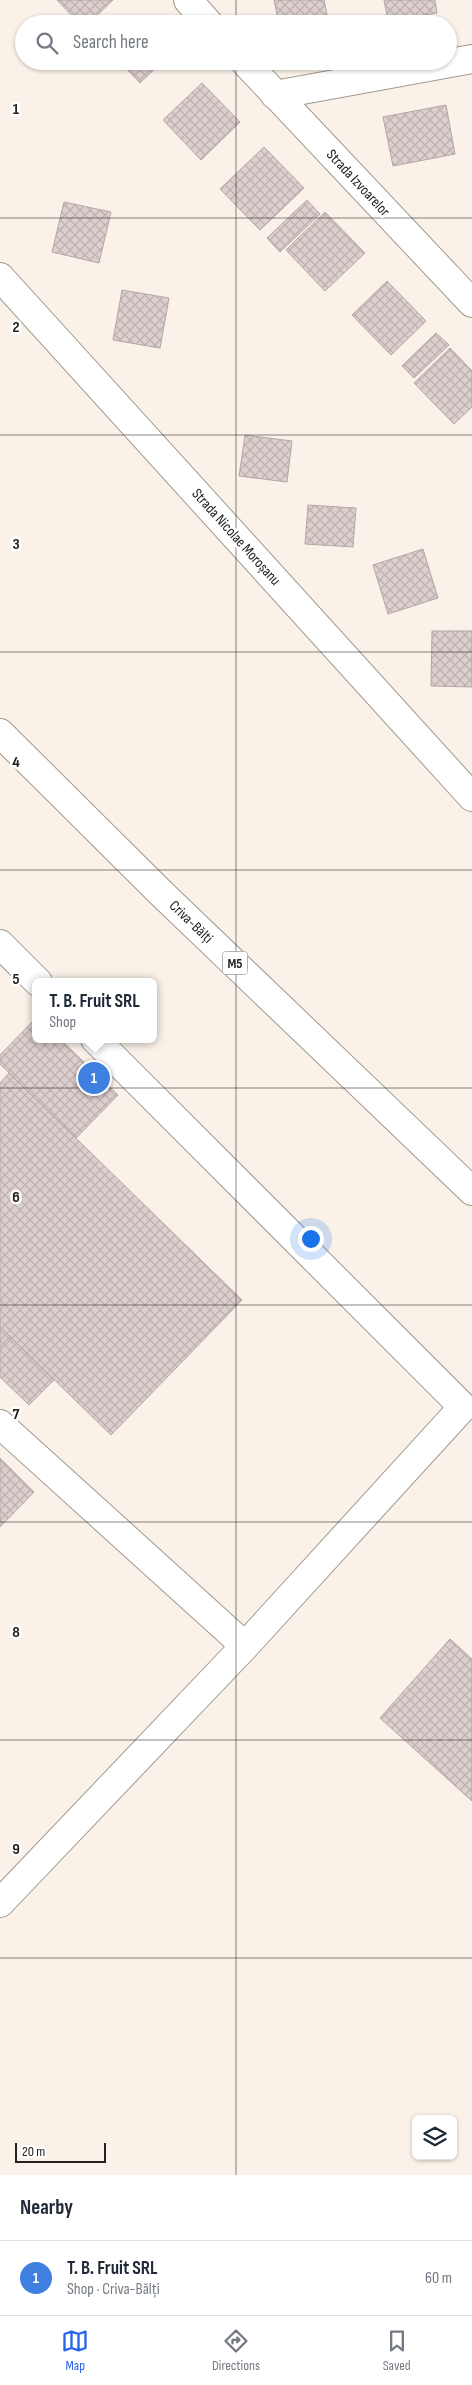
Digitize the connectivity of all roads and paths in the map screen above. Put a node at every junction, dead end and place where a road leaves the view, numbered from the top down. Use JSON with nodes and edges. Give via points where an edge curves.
{"nodes":[{"id":1,"x":188,"y":0,"type":"edge"},
{"id":2,"x":202,"y":15,"type":"edge"},
{"id":3,"x":472,"y":59,"type":"edge"},
{"id":4,"x":457,"y":62,"type":"edge"},
{"id":5,"x":252,"y":70,"type":"edge"},
{"id":6,"x":412,"y":70,"type":"edge"},
{"id":7,"x":275,"y":95,"type":"junction"},
{"id":8,"x":0,"y":276,"type":"edge"},
{"id":9,"x":472,"y":303,"type":"edge"},
{"id":10,"x":0,"y":733,"type":"edge"},
{"id":11,"x":472,"y":798,"type":"edge"},
{"id":12,"x":0,"y":944,"type":"edge"},
{"id":13,"x":34,"y":978,"type":"edge"},
{"id":14,"x":99,"y":1043,"type":"edge"},
{"id":15,"x":472,"y":1191,"type":"edge"},
{"id":16,"x":0,"y":1424,"type":"edge"},
{"id":17,"x":245,"y":1646,"type":"junction"},
{"id":18,"x":0,"y":1903,"type":"edge"}],
"edges":[{"from":1,"to":2,"type":"main road"},
{"from":3,"to":4,"type":"main road"},
{"from":5,"to":7,"type":"main road","name":"Strada Izvoarelor"},
{"from":6,"to":7,"type":"main road"},
{"from":7,"to":9,"type":"main road","name":"Strada Izvoarelor"},
{"from":8,"to":11,"type":"main road","name":"Strada Nicolae Moroșanu"},
{"from":10,"to":15,"type":"main road","name":"Criva-Bălți","number":"M5","via":[[168,900]]},
{"from":12,"to":13,"type":"main road"},
{"from":14,"to":17,"type":"main road","via":[[463,1407]]},
{"from":16,"to":17,"type":"main road"},
{"from":17,"to":18,"type":"main road"}]}
